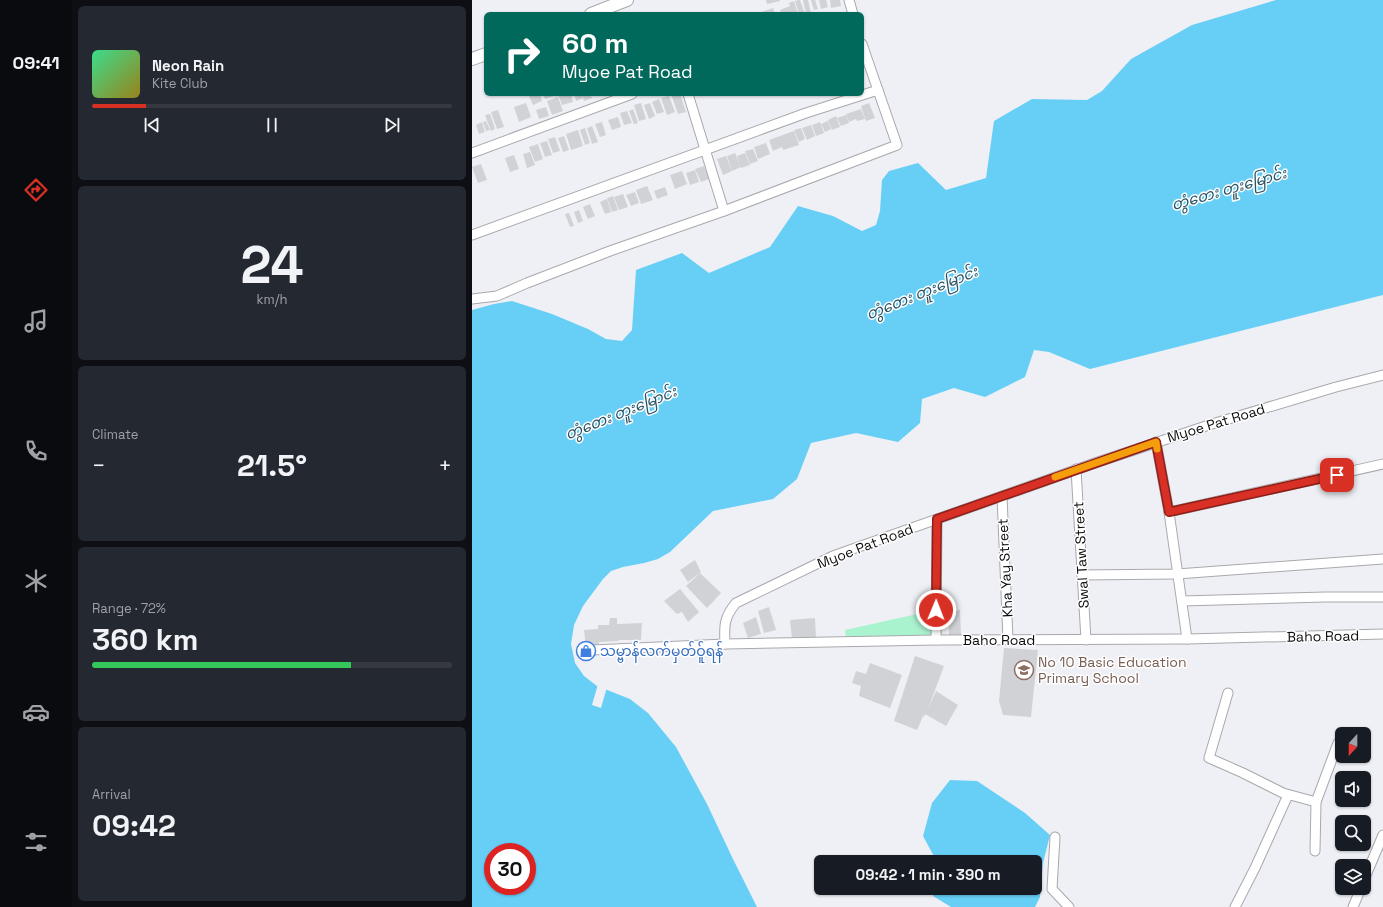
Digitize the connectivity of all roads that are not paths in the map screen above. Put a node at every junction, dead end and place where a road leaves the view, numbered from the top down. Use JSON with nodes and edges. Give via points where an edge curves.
{"nodes":[{"id":1,"x":628,"y":0,"type":"edge"},
{"id":2,"x":848,"y":0,"type":"edge"},
{"id":3,"x":607,"y":4,"type":"edge"},
{"id":4,"x":594,"y":12,"type":"edge"},
{"id":5,"x":851,"y":12,"type":"edge"},
{"id":6,"x":864,"y":50,"type":"edge"},
{"id":7,"x":484,"y":55,"type":"edge"},
{"id":8,"x":472,"y":60,"type":"edge"},
{"id":9,"x":878,"y":90,"type":"junction"},
{"id":10,"x":864,"y":94,"type":"edge"},
{"id":11,"x":627,"y":96,"type":"edge"},
{"id":12,"x":689,"y":96,"type":"edge"},
{"id":13,"x":859,"y":96,"type":"edge"},
{"id":14,"x":705,"y":150,"type":"junction"},
{"id":15,"x":472,"y":153,"type":"edge"},
{"id":16,"x":724,"y":211,"type":"junction"},
{"id":17,"x":472,"y":235,"type":"edge"},
{"id":18,"x":472,"y":298,"type":"edge"},
{"id":19,"x":1383,"y":375,"type":"edge"},
{"id":20,"x":1156,"y":442,"type":"junction"},
{"id":21,"x":1383,"y":464,"type":"edge"},
{"id":22,"x":1076,"y":469,"type":"junction"},
{"id":23,"x":1002,"y":496,"type":"junction"},
{"id":24,"x":1169,"y":512,"type":"junction"},
{"id":25,"x":937,"y":519,"type":"junction"},
{"id":26,"x":1383,"y":559,"type":"edge"},
{"id":27,"x":1177,"y":574,"type":"junction"},
{"id":28,"x":1082,"y":576,"type":"junction"},
{"id":29,"x":1383,"y":597,"type":"edge"},
{"id":30,"x":1182,"y":601,"type":"junction"},
{"id":31,"x":1383,"y":634,"type":"edge"},
{"id":32,"x":1187,"y":639,"type":"junction"},
{"id":33,"x":936,"y":640,"type":"junction"},
{"id":34,"x":1008,"y":640,"type":"junction"},
{"id":35,"x":1086,"y":640,"type":"junction"},
{"id":36,"x":725,"y":644,"type":"junction"},
{"id":37,"x":592,"y":650,"type":"dead end"},
{"id":38,"x":1228,"y":693,"type":"dead end"},
{"id":39,"x":1335,"y":751,"type":"edge"},
{"id":40,"x":1288,"y":795,"type":"junction"},
{"id":41,"x":1316,"y":802,"type":"junction"},
{"id":42,"x":1383,"y":835,"type":"edge"},
{"id":43,"x":1055,"y":837,"type":"dead end"},
{"id":44,"x":1315,"y":850,"type":"dead end"},
{"id":45,"x":1371,"y":863,"type":"edge"},
{"id":46,"x":1358,"y":895,"type":"edge"},
{"id":47,"x":1069,"y":907,"type":"edge"},
{"id":48,"x":1235,"y":907,"type":"edge"},
{"id":49,"x":1352,"y":907,"type":"edge"}],
"edges":[{"from":1,"to":3,"type":"main road"},
{"from":2,"to":5,"type":"street"},
{"from":3,"to":4,"type":"main road"},
{"from":6,"to":9,"type":"street"},
{"from":7,"to":8,"type":"main road"},
{"from":9,"to":10,"type":"street"},
{"from":9,"to":16,"type":"street","via":[[897,145]]},
{"from":11,"to":15,"type":"street"},
{"from":12,"to":14,"type":"street"},
{"from":13,"to":14,"type":"street"},
{"from":14,"to":16,"type":"street"},
{"from":14,"to":17,"type":"street"},
{"from":16,"to":18,"type":"street","via":[[497,296]]},
{"from":19,"to":20,"type":"street","name":"Myoe Pat Road","via":[[1321,391]]},
{"from":20,"to":22,"type":"street","name":"Myoe Pat Road"},
{"from":20,"to":24,"type":"street"},
{"from":21,"to":24,"type":"street"},
{"from":22,"to":23,"type":"street","name":"Myoe Pat Road"},
{"from":22,"to":28,"type":"street","name":"Swal Taw Street"},
{"from":23,"to":25,"type":"street","name":"Myoe Pat Road"},
{"from":23,"to":34,"type":"street","name":"Kha Yay Street"},
{"from":24,"to":27,"type":"street"},
{"from":25,"to":33,"type":"street"},
{"from":25,"to":36,"type":"street","name":"Myoe Pat Road","via":[[833,556],[736,603],[725,623]]},
{"from":26,"to":27,"type":"street"},
{"from":27,"to":28,"type":"street"},
{"from":27,"to":30,"type":"street"},
{"from":28,"to":35,"type":"street","name":"Swal Taw Street"},
{"from":29,"to":30,"type":"street"},
{"from":30,"to":32,"type":"street"},
{"from":31,"to":32,"type":"street","name":"Baho Road"},
{"from":32,"to":35,"type":"street","name":"Baho Road"},
{"from":33,"to":34,"type":"street","name":"Baho Road"},
{"from":33,"to":36,"type":"street","name":"Baho Road"},
{"from":34,"to":35,"type":"street","name":"Baho Road"},
{"from":36,"to":37,"type":"street","name":"Baho Road"},
{"from":38,"to":40,"type":"street","via":[[1209,758]]},
{"from":39,"to":41,"type":"street"},
{"from":40,"to":41,"type":"street"},
{"from":40,"to":48,"type":"street"},
{"from":41,"to":44,"type":"street"},
{"from":42,"to":45,"type":"street"},
{"from":43,"to":47,"type":"street","via":[[1052,889]]},
{"from":46,"to":49,"type":"street"}]}
